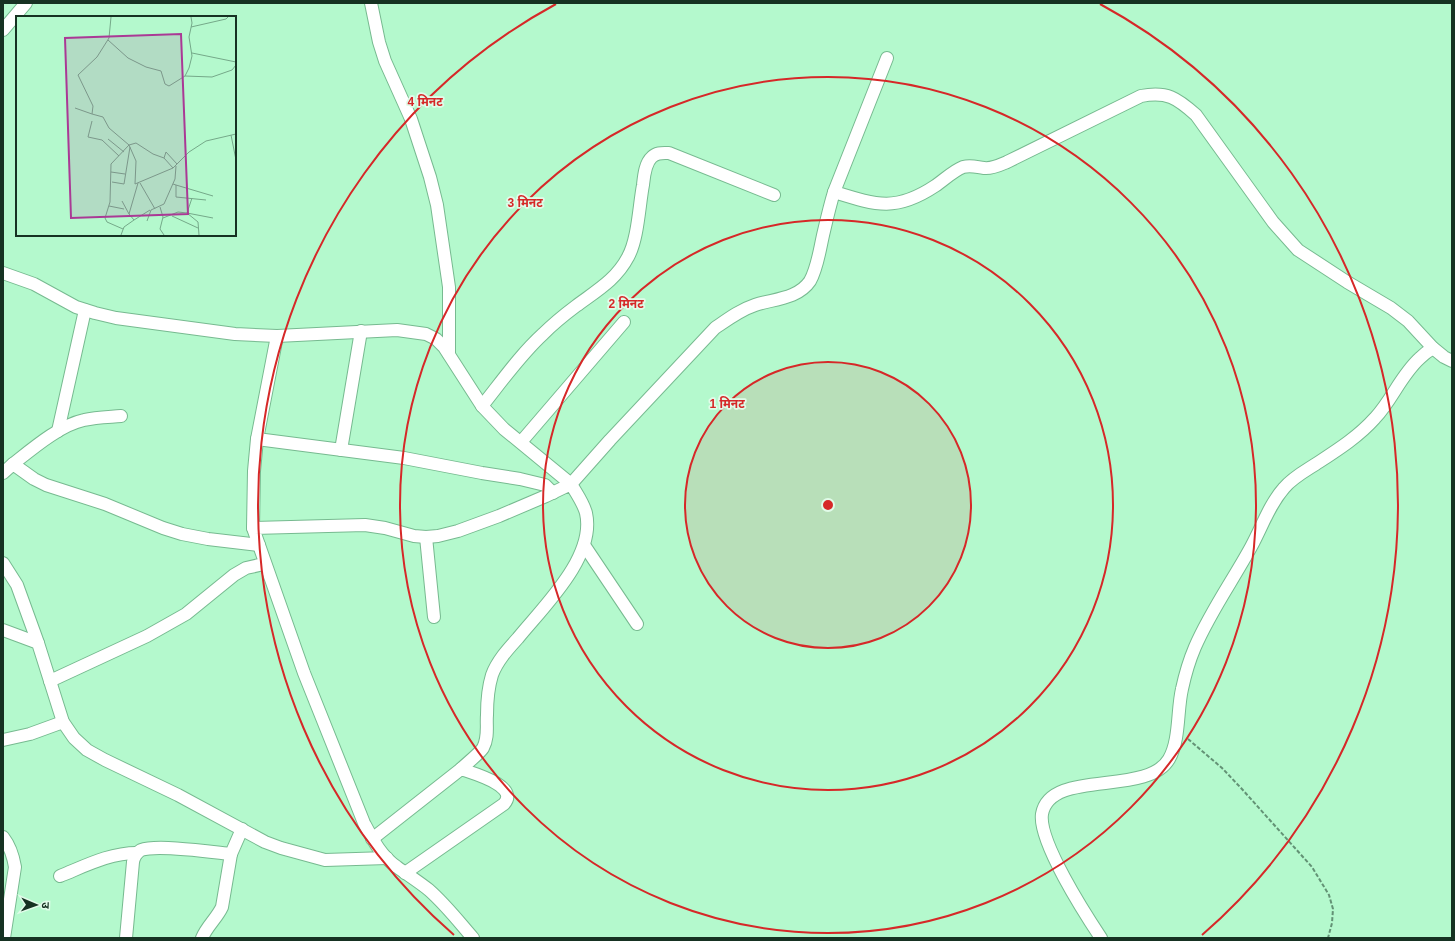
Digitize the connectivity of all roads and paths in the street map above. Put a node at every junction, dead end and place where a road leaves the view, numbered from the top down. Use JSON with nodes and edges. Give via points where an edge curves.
{"nodes":[{"id":1,"x":26,"y":3,"type":"edge"},
{"id":2,"x":371,"y":3,"type":"edge"},
{"id":3,"x":3,"y":30,"type":"edge"},
{"id":4,"x":887,"y":58,"type":"dead end"},
{"id":5,"x":834,"y":192,"type":"junction"},
{"id":6,"x":774,"y":195,"type":"dead end"},
{"id":7,"x":3,"y":273,"type":"edge"},
{"id":8,"x":85,"y":310,"type":"junction"},
{"id":9,"x":624,"y":322,"type":"dead end"},
{"id":10,"x":361,"y":331,"type":"junction"},
{"id":11,"x":277,"y":336,"type":"junction"},
{"id":12,"x":1432,"y":348,"type":"junction"},
{"id":13,"x":449,"y":354,"type":"junction"},
{"id":14,"x":1452,"y":361,"type":"edge"},
{"id":15,"x":482,"y":406,"type":"junction"},
{"id":16,"x":121,"y":416,"type":"dead end"},
{"id":17,"x":58,"y":431,"type":"junction"},
{"id":18,"x":257,"y":439,"type":"junction"},
{"id":19,"x":521,"y":442,"type":"junction"},
{"id":20,"x":341,"y":450,"type":"junction"},
{"id":21,"x":13,"y":464,"type":"junction"},
{"id":22,"x":3,"y":473,"type":"edge"},
{"id":23,"x":570,"y":484,"type":"junction"},
{"id":24,"x":553,"y":493,"type":"junction"},
{"id":25,"x":253,"y":528,"type":"junction"},
{"id":26,"x":426,"y":537,"type":"junction"},
{"id":27,"x":259,"y":545,"type":"junction"},
{"id":28,"x":584,"y":545,"type":"junction"},
{"id":29,"x":3,"y":563,"type":"edge"},
{"id":30,"x":264,"y":564,"type":"junction"},
{"id":31,"x":434,"y":617,"type":"dead end"},
{"id":32,"x":637,"y":624,"type":"dead end"},
{"id":33,"x":3,"y":630,"type":"edge"},
{"id":34,"x":38,"y":643,"type":"junction"},
{"id":35,"x":50,"y":682,"type":"junction"},
{"id":36,"x":63,"y":722,"type":"junction"},
{"id":37,"x":1176,"y":729,"type":"junction"},
{"id":38,"x":3,"y":740,"type":"edge"},
{"id":39,"x":461,"y":769,"type":"junction"},
{"id":40,"x":242,"y":829,"type":"junction"},
{"id":41,"x":3,"y":837,"type":"edge"},
{"id":42,"x":372,"y":839,"type":"junction"},
{"id":43,"x":137,"y":853,"type":"junction"},
{"id":44,"x":231,"y":854,"type":"junction"},
{"id":45,"x":387,"y":858,"type":"junction"},
{"id":46,"x":405,"y":873,"type":"junction"},
{"id":47,"x":60,"y":876,"type":"dead end"},
{"id":48,"x":4,"y":938,"type":"edge"},
{"id":49,"x":126,"y":938,"type":"edge"},
{"id":50,"x":202,"y":938,"type":"edge"},
{"id":51,"x":473,"y":938,"type":"edge"},
{"id":52,"x":1101,"y":938,"type":"edge"},
{"id":53,"x":1328,"y":938,"type":"edge"}],
"edges":[{"from":1,"to":3,"type":"street"},
{"from":2,"to":13,"type":"street","via":[[385,61],[411,119],[437,205],[449,287]]},
{"from":4,"to":5,"type":"street"},
{"from":5,"to":12,"type":"street","via":[[869,203],[899,203],[934,187],[961,168],[994,167],[1141,96],[1154,93],[1168,95],[1196,115],[1272,222],[1294,246],[1315,262],[1391,308],[1408,321]]},
{"from":5,"to":23,"type":"street","via":[[815,268],[805,287],[787,297],[741,311],[716,328]]},
{"from":6,"to":15,"type":"street","via":[[669,154],[659,153],[652,157],[645,173],[634,239],[623,266],[609,282],[542,335],[522,355]]},
{"from":7,"to":8,"type":"street","via":[[34,284]]},
{"from":8,"to":11,"type":"street","via":[[116,318],[235,334]]},
{"from":8,"to":17,"type":"street"},
{"from":9,"to":19,"type":"street"},
{"from":10,"to":11,"type":"street"},
{"from":10,"to":13,"type":"street","via":[[398,330],[426,334],[436,339]]},
{"from":10,"to":20,"type":"street"},
{"from":11,"to":18,"type":"street"},
{"from":12,"to":14,"type":"street"},
{"from":12,"to":37,"type":"street","via":[[1419,358],[1377,417],[1341,448],[1284,487],[1195,647],[1186,671]]},
{"from":13,"to":15,"type":"street"},
{"from":15,"to":19,"type":"street"},
{"from":16,"to":17,"type":"street","via":[[83,420]]},
{"from":17,"to":21,"type":"street"},
{"from":18,"to":20,"type":"street"},
{"from":18,"to":25,"type":"street"},
{"from":19,"to":23,"type":"street"},
{"from":20,"to":24,"type":"street","via":[[404,458],[535,482],[545,485]]},
{"from":21,"to":22,"type":"street"},
{"from":21,"to":27,"type":"street","via":[[46,486],[105,504],[163,528],[208,539]]},
{"from":23,"to":24,"type":"street"},
{"from":23,"to":28,"type":"street","via":[[586,514]]},
{"from":24,"to":26,"type":"street","via":[[458,531]]},
{"from":25,"to":26,"type":"street","via":[[365,525]]},
{"from":25,"to":27,"type":"street"},
{"from":26,"to":31,"type":"street"},
{"from":27,"to":30,"type":"street"},
{"from":28,"to":32,"type":"street"},
{"from":28,"to":39,"type":"street","via":[[569,577],[503,656],[492,675],[488,693],[488,733],[483,748]]},
{"from":29,"to":34,"type":"street","via":[[17,585]]},
{"from":30,"to":35,"type":"street","via":[[246,568],[234,575],[197,606],[148,636]]},
{"from":30,"to":42,"type":"street","via":[[304,673]]},
{"from":33,"to":34,"type":"street"},
{"from":34,"to":35,"type":"street"},
{"from":35,"to":36,"type":"street"},
{"from":36,"to":38,"type":"street","via":[[30,734]]},
{"from":36,"to":40,"type":"street","via":[[74,738],[87,750],[178,794]]},
{"from":37,"to":52,"type":"street","via":[[1171,756],[1165,766],[1149,776],[1078,787],[1060,792],[1045,804],[1042,828],[1049,846],[1072,891]]},
{"from":37,"to":53,"type":"path","via":[[1222,768],[1312,867],[1329,895],[1333,909]]},
{"from":39,"to":42,"type":"street"},
{"from":39,"to":46,"type":"street","via":[[499,784],[507,793],[507,801]]},
{"from":40,"to":44,"type":"street"},
{"from":40,"to":45,"type":"street","via":[[280,848],[325,860]]},
{"from":41,"to":48,"type":"street","via":[[14,856],[15,867]]},
{"from":42,"to":45,"type":"street"},
{"from":43,"to":44,"type":"street","via":[[156,848]]},
{"from":43,"to":47,"type":"street","via":[[105,858]]},
{"from":43,"to":49,"type":"street","via":[[133,862]]},
{"from":44,"to":50,"type":"street","via":[[222,907]]},
{"from":45,"to":46,"type":"street"},
{"from":46,"to":51,"type":"street","via":[[431,892]]}]}
